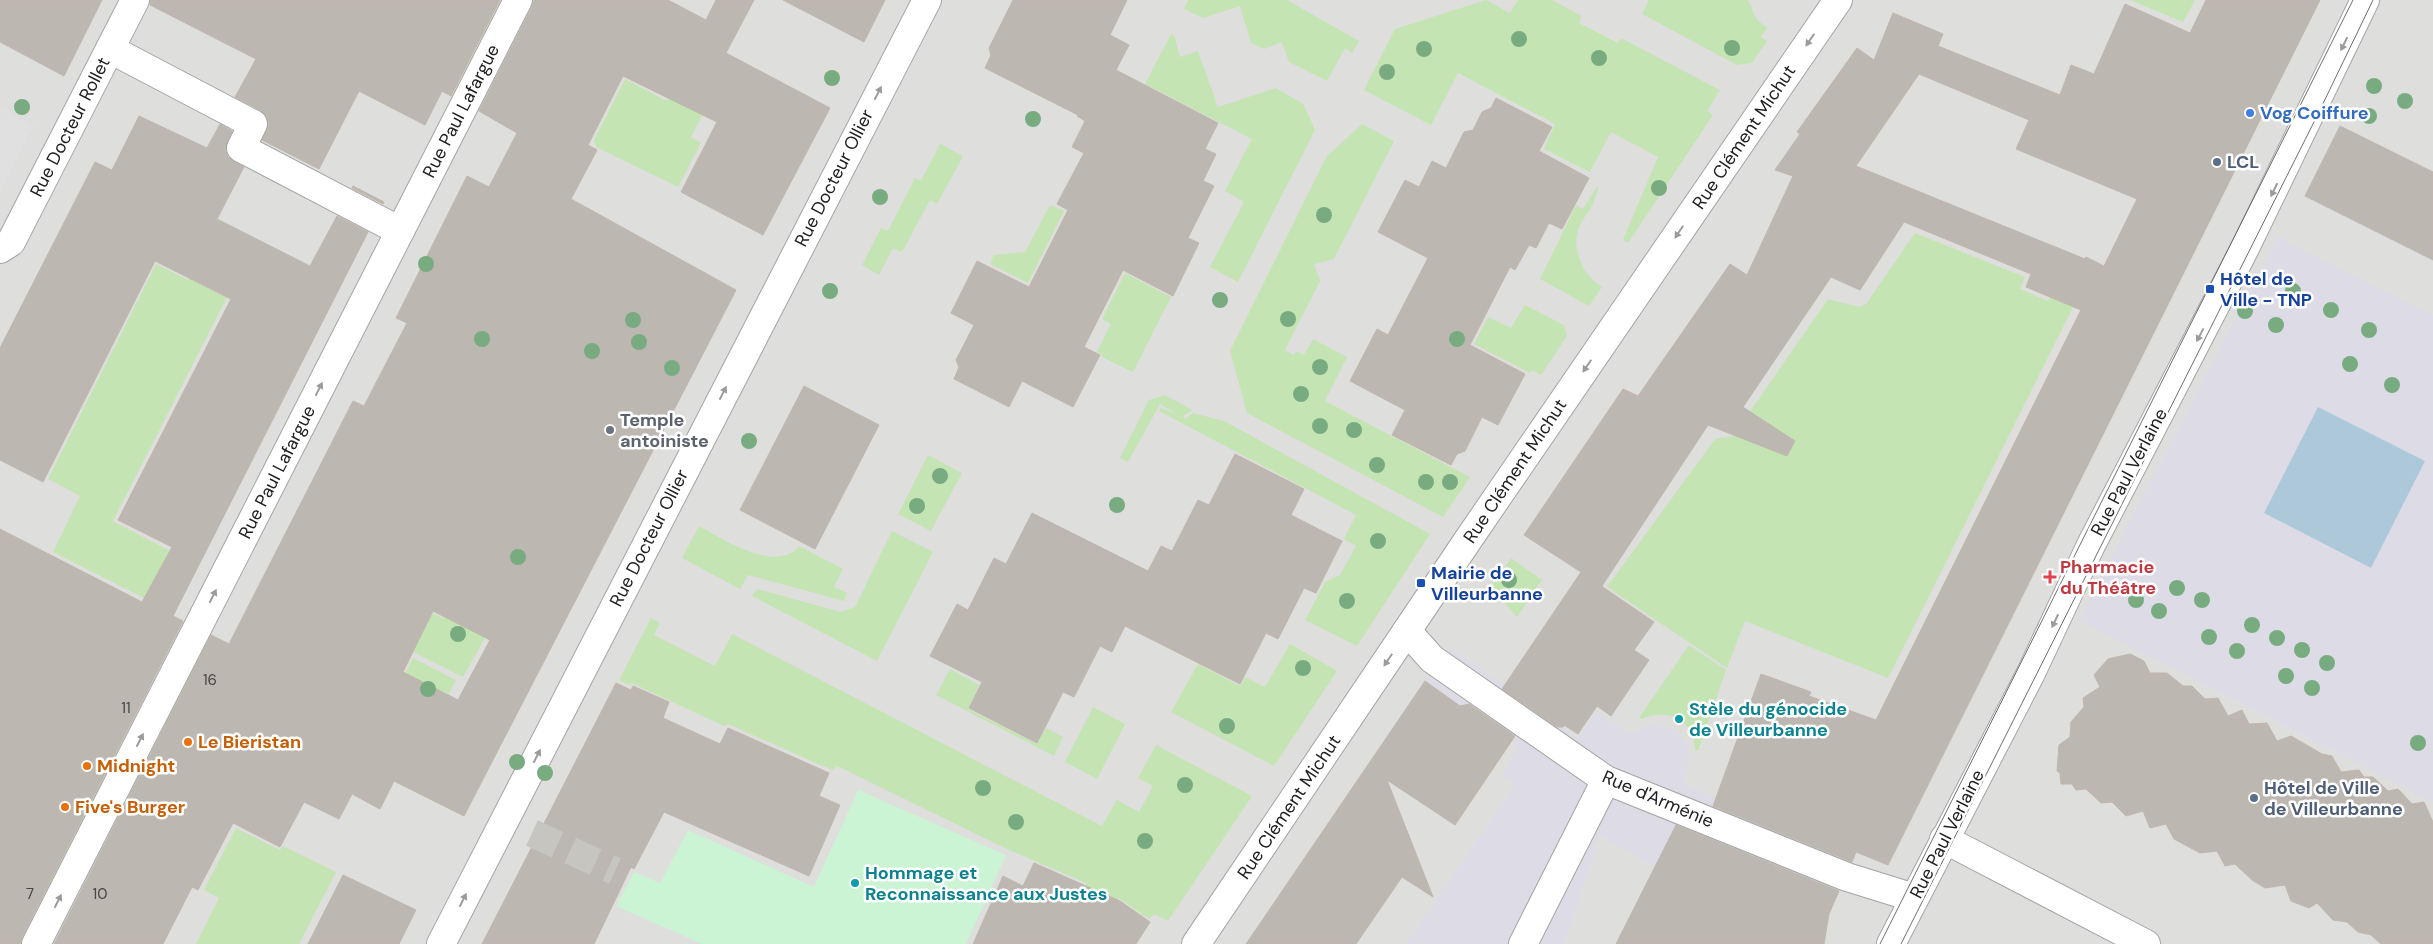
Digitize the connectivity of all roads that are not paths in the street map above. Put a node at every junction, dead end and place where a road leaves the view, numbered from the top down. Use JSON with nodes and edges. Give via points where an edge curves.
{"nodes":[{"id":1,"x":135,"y":0,"type":"edge"},
{"id":2,"x":518,"y":0,"type":"edge"},
{"id":3,"x":926,"y":0,"type":"edge"},
{"id":4,"x":1838,"y":0,"type":"edge"},
{"id":5,"x":2365,"y":0,"type":"edge"},
{"id":6,"x":110,"y":48,"type":"junction"},
{"id":7,"x":400,"y":231,"type":"junction"},
{"id":8,"x":0,"y":249,"type":"edge"},
{"id":9,"x":1407,"y":631,"type":"junction"},
{"id":10,"x":1606,"y":780,"type":"junction"},
{"id":11,"x":1944,"y":839,"type":"junction"},
{"id":12,"x":1913,"y":899,"type":"junction"},
{"id":13,"x":36,"y":944,"type":"edge"},
{"id":14,"x":441,"y":944,"type":"edge"},
{"id":15,"x":1196,"y":944,"type":"edge"},
{"id":16,"x":1523,"y":944,"type":"edge"},
{"id":17,"x":1890,"y":944,"type":"edge"},
{"id":18,"x":2146,"y":944,"type":"edge"}],
"edges":[{"from":1,"to":6,"type":"street","name":"Rue Docteur Rollet"},
{"from":2,"to":7,"type":"street","name":"Rue Paul Lafargue"},
{"from":14,"to":3,"type":"street","name":"Rue Docteur Ollier","one_way":true},
{"from":4,"to":9,"type":"street","name":"Rue Clément Michut","one_way":true},
{"from":5,"to":11,"type":"street","name":"Rue Paul Verlaine","one_way":true,"via":[[2245,248]]},
{"from":6,"to":7,"type":"street","via":[[253,124],[241,148]]},
{"from":6,"to":8,"type":"street","name":"Rue Docteur Rollet","via":[[11,242]]},
{"from":13,"to":7,"type":"street","name":"Rue Paul Lafargue","one_way":true},
{"from":9,"to":10,"type":"street","name":"Rue d'Arménie","via":[[1432,659]]},
{"from":9,"to":15,"type":"street","name":"Rue Clément Michut","one_way":true},
{"from":10,"to":12,"type":"street","name":"Rue d'Arménie","via":[[1847,877]]},
{"from":10,"to":16,"type":"street"},
{"from":11,"to":12,"type":"street","name":"Rue Paul Verlaine"},
{"from":11,"to":18,"type":"street"},
{"from":12,"to":17,"type":"street","name":"Rue Paul Verlaine"}]}
